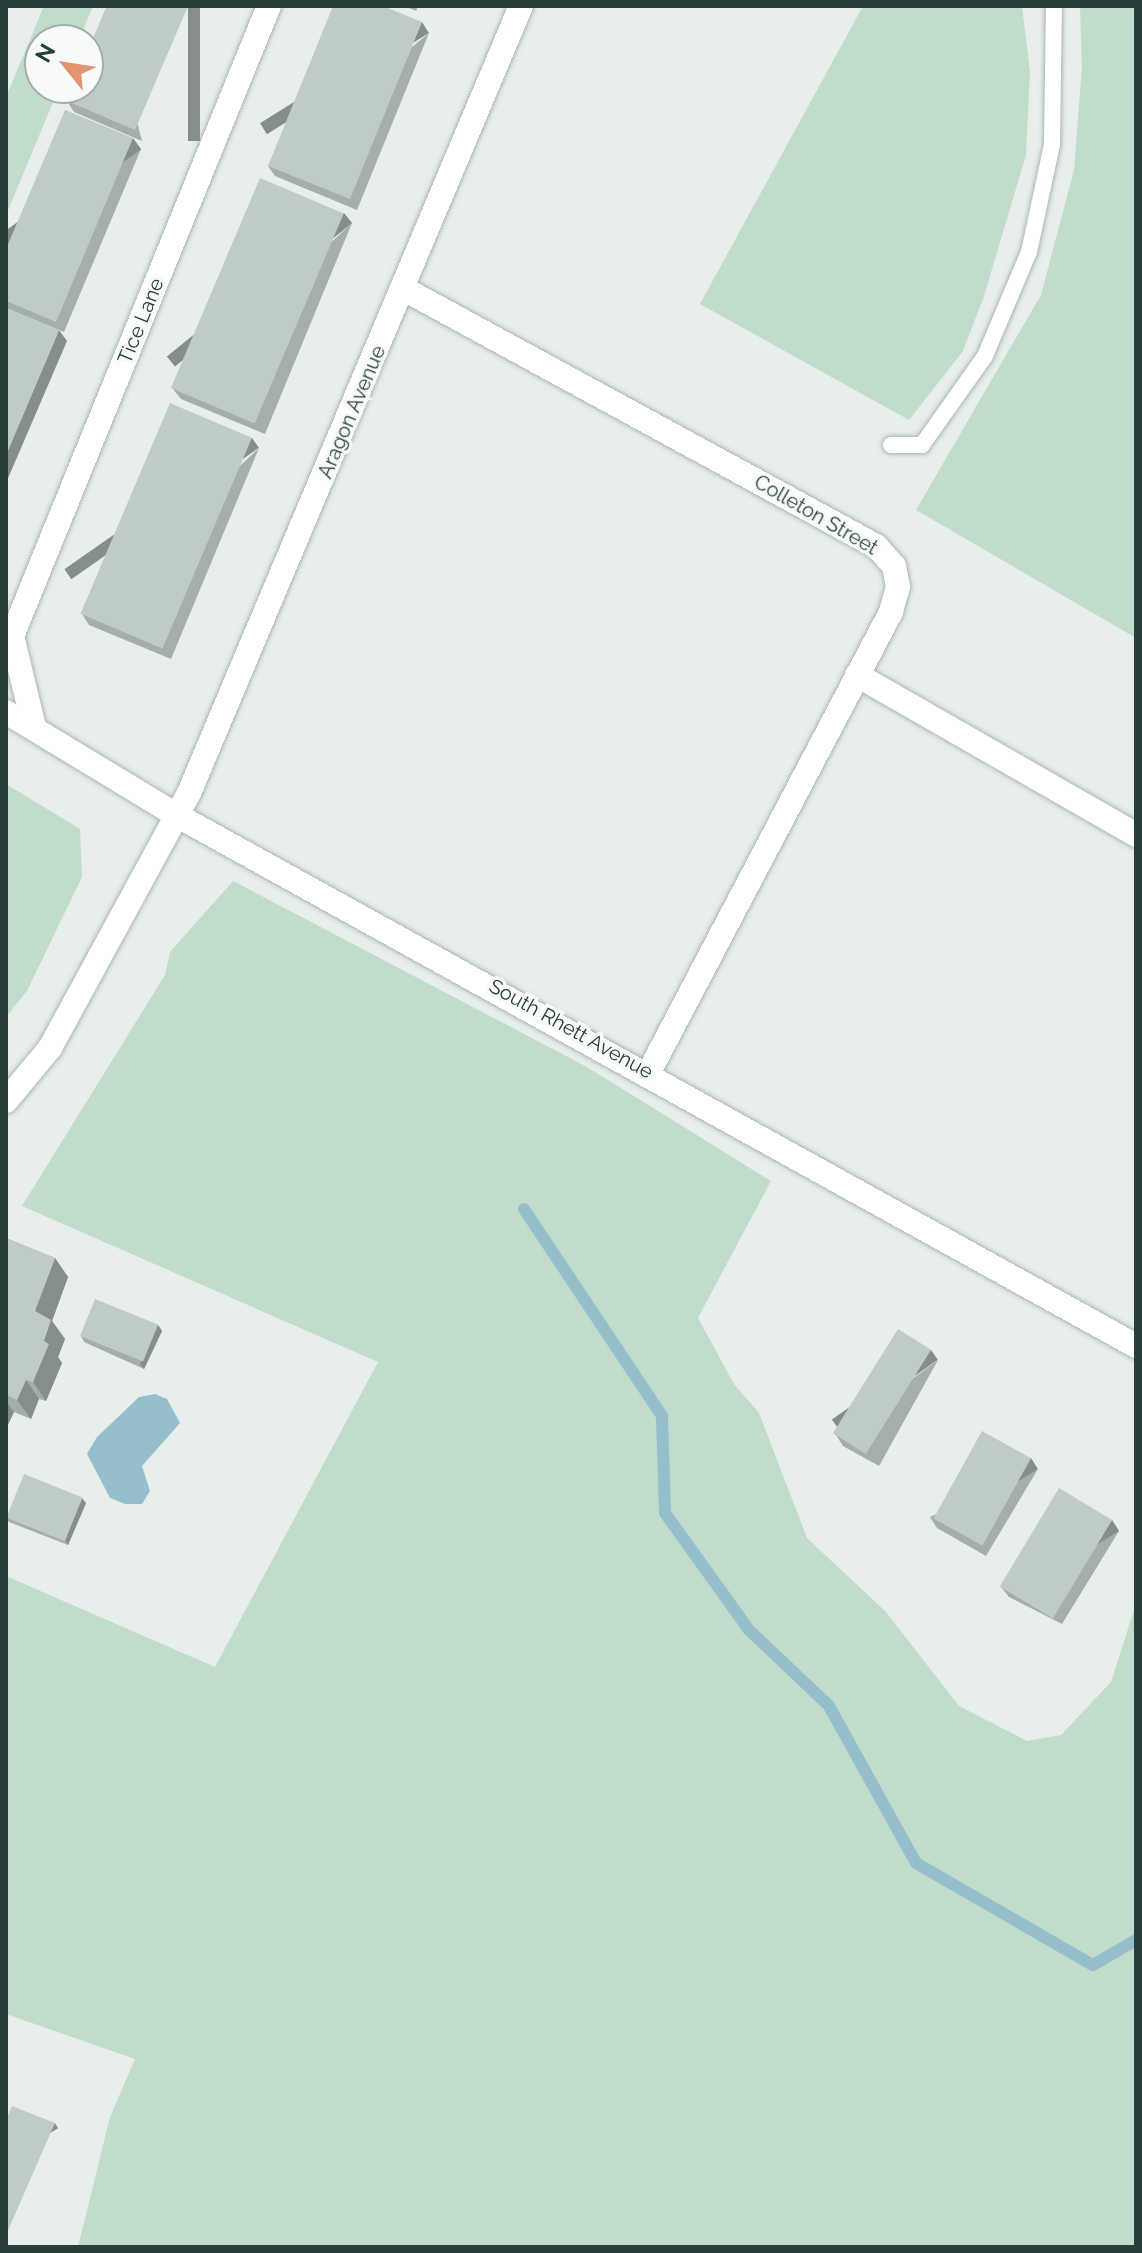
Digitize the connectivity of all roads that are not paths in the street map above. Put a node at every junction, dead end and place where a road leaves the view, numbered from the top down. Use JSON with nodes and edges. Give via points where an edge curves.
{"nodes":[{"id":1,"x":269,"y":6,"type":"edge"},
{"id":2,"x":521,"y":6,"type":"edge"},
{"id":3,"x":1054,"y":6,"type":"edge"},
{"id":4,"x":404,"y":289,"type":"junction"},
{"id":5,"x":891,"y":445,"type":"dead end"},
{"id":6,"x":9,"y":637,"type":"edge"},
{"id":7,"x":857,"y":675,"type":"junction"},
{"id":8,"x":6,"y":712,"type":"edge"},
{"id":9,"x":34,"y":727,"type":"junction"},
{"id":10,"x":178,"y":816,"type":"junction"},
{"id":11,"x":1136,"y":835,"type":"edge"},
{"id":12,"x":649,"y":1072,"type":"junction"},
{"id":13,"x":6,"y":1101,"type":"edge"},
{"id":14,"x":1136,"y":1346,"type":"edge"}],
"edges":[{"from":1,"to":6,"type":"street","name":"Tice Lane"},
{"from":2,"to":4,"type":"street","name":"Aragon Avenue"},
{"from":3,"to":5,"type":"lane","via":[[1052,145],[1029,252],[985,356],[922,445]]},
{"from":4,"to":7,"type":"street","name":"Colleton Street","via":[[876,546],[894,566],[898,587]]},
{"from":4,"to":10,"type":"street","name":"Aragon Avenue"},
{"from":6,"to":9,"type":"street"},
{"from":7,"to":11,"type":"street"},
{"from":7,"to":12,"type":"street","name":"Colleton Street"},
{"from":8,"to":9,"type":"street","name":"South Rhett Avenue"},
{"from":9,"to":10,"type":"street","name":"South Rhett Avenue"},
{"from":10,"to":12,"type":"street","name":"South Rhett Avenue"},
{"from":10,"to":13,"type":"street","name":"Aragon Avenue","via":[[50,1048]]},
{"from":12,"to":14,"type":"street","name":"South Rhett Avenue"}]}
